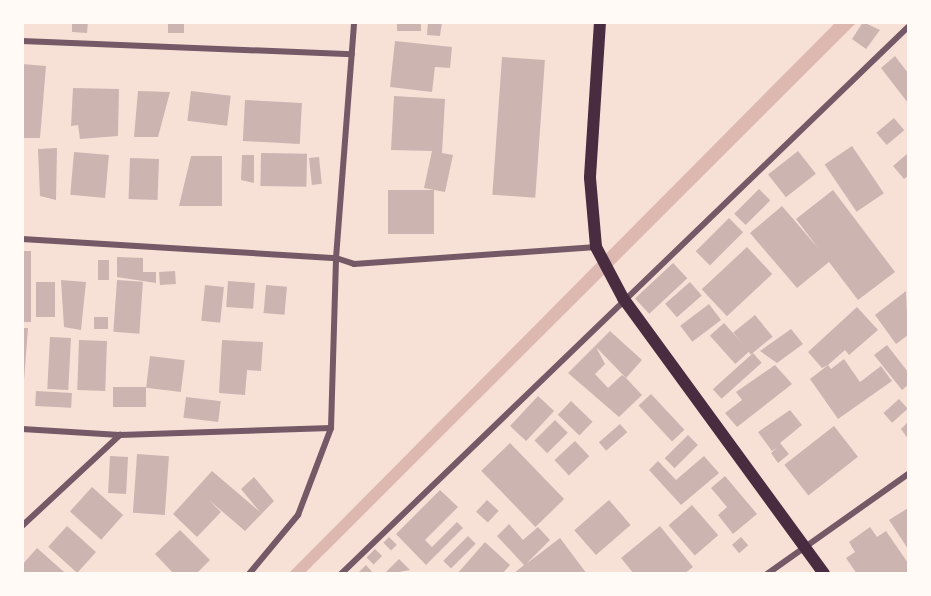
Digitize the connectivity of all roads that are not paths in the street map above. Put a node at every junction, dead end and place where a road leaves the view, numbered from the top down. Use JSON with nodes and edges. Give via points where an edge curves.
{"nodes":[{"id":1,"x":354,"y":22,"type":"edge"},
{"id":2,"x":600,"y":22,"type":"edge"},
{"id":3,"x":909,"y":27,"type":"edge"},
{"id":4,"x":22,"y":41,"type":"edge"},
{"id":5,"x":352,"y":54,"type":"junction"},
{"id":6,"x":22,"y":238,"type":"edge"},
{"id":7,"x":597,"y":250,"type":"junction"},
{"id":8,"x":336,"y":258,"type":"junction"},
{"id":9,"x":623,"y":298,"type":"junction"},
{"id":10,"x":331,"y":428,"type":"junction"},
{"id":11,"x":22,"y":429,"type":"edge"},
{"id":12,"x":120,"y":435,"type":"junction"},
{"id":13,"x":909,"y":474,"type":"edge"},
{"id":14,"x":22,"y":526,"type":"edge"},
{"id":15,"x":805,"y":548,"type":"junction"},
{"id":16,"x":249,"y":573,"type":"edge"},
{"id":17,"x":341,"y":573,"type":"edge"},
{"id":18,"x":767,"y":573,"type":"edge"},
{"id":19,"x":824,"y":573,"type":"edge"}],
"edges":[{"from":1,"to":5,"type":"street"},
{"from":2,"to":7,"type":"main road","via":[[590,177]]},
{"from":3,"to":9,"type":"street"},
{"from":4,"to":5,"type":"street"},
{"from":5,"to":8,"type":"street"},
{"from":6,"to":8,"type":"street"},
{"from":7,"to":8,"type":"street","via":[[354,264]]},
{"from":7,"to":9,"type":"main road"},
{"from":8,"to":10,"type":"street"},
{"from":9,"to":15,"type":"main road"},
{"from":9,"to":17,"type":"street"},
{"from":10,"to":12,"type":"street"},
{"from":10,"to":16,"type":"street","via":[[298,515]]},
{"from":11,"to":12,"type":"street"},
{"from":12,"to":14,"type":"street"},
{"from":13,"to":15,"type":"street"},
{"from":15,"to":18,"type":"street"},
{"from":15,"to":19,"type":"main road"}]}
